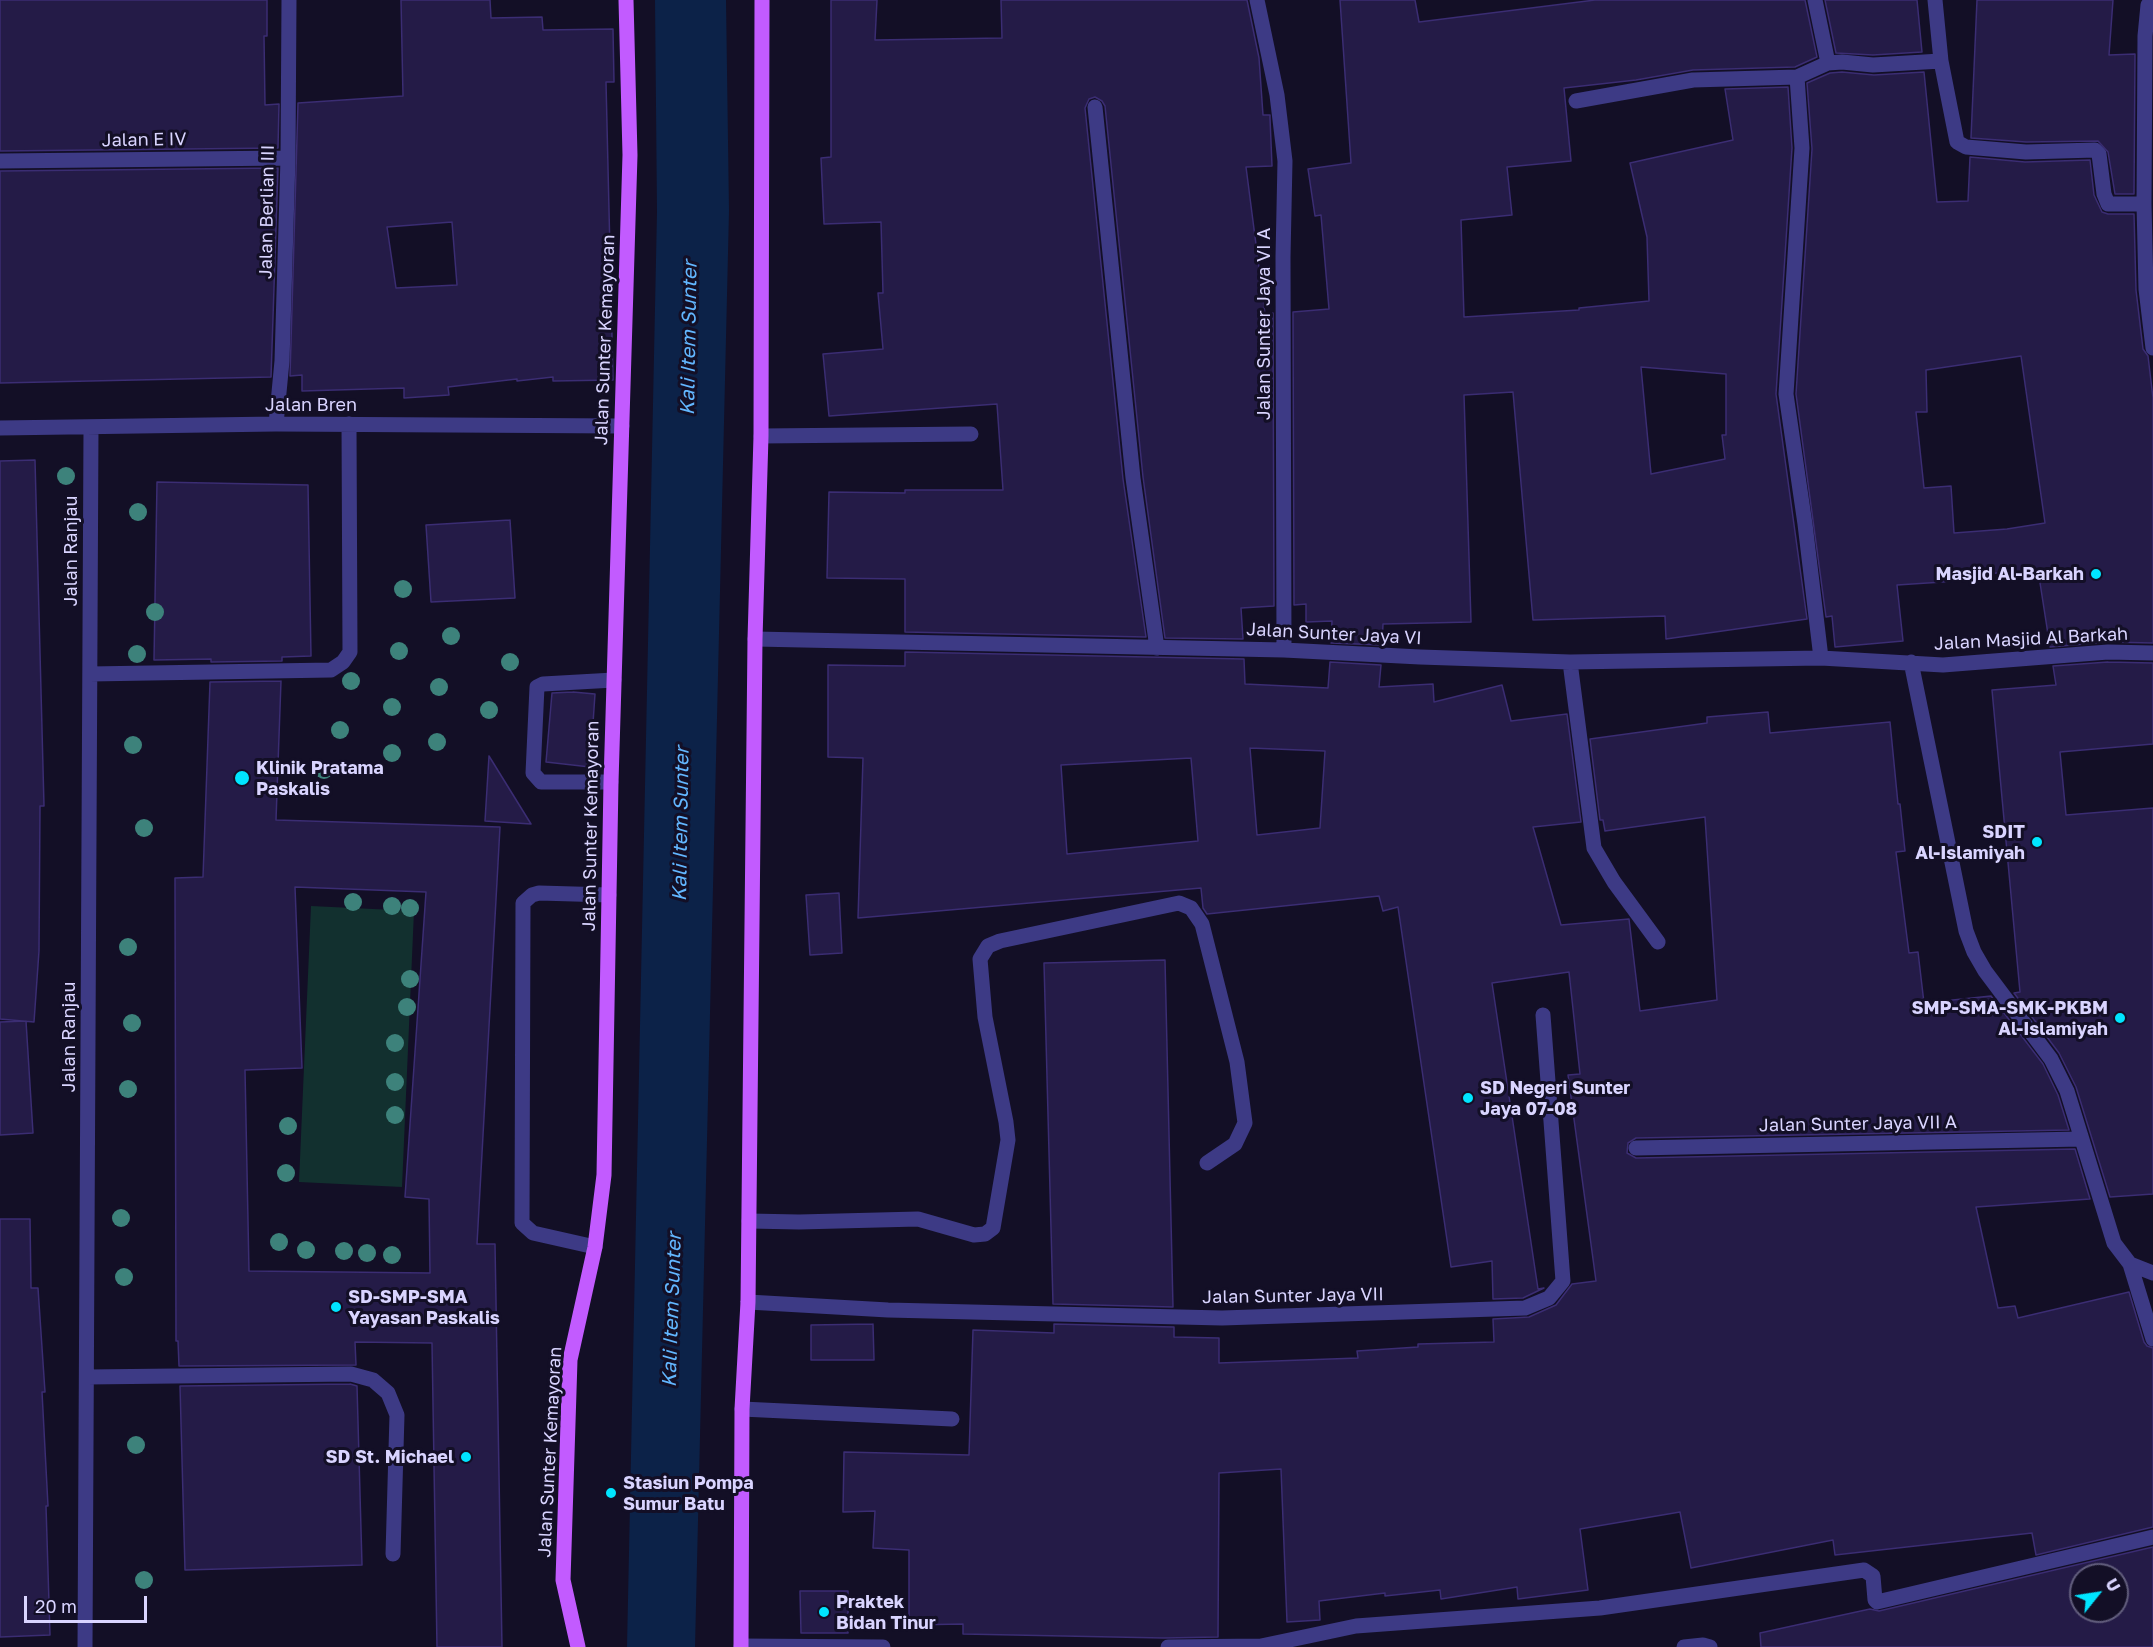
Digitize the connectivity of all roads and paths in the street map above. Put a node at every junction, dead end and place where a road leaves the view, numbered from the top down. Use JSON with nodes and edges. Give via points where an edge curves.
{"nodes":[{"id":1,"x":290,"y":0,"type":"edge"},
{"id":2,"x":626,"y":0,"type":"edge"},
{"id":3,"x":762,"y":0,"type":"edge"},
{"id":4,"x":1257,"y":0,"type":"edge"},
{"id":5,"x":1815,"y":0,"type":"edge"},
{"id":6,"x":1935,"y":0,"type":"edge"},
{"id":7,"x":2148,"y":5,"type":"dead end"},
{"id":8,"x":1941,"y":61,"type":"junction"},
{"id":9,"x":1828,"y":63,"type":"junction"},
{"id":10,"x":1797,"y":77,"type":"junction"},
{"id":11,"x":1576,"y":101,"type":"dead end"},
{"id":12,"x":1095,"y":107,"type":"dead end"},
{"id":13,"x":288,"y":158,"type":"junction"},
{"id":14,"x":0,"y":161,"type":"edge"},
{"id":15,"x":2144,"y":204,"type":"junction"},
{"id":16,"x":2153,"y":348,"type":"edge"},
{"id":17,"x":276,"y":424,"type":"junction"},
{"id":18,"x":349,"y":424,"type":"junction"},
{"id":19,"x":622,"y":426,"type":"junction"},
{"id":20,"x":91,"y":428,"type":"junction"},
{"id":21,"x":0,"y":429,"type":"edge"},
{"id":22,"x":971,"y":434,"type":"dead end"},
{"id":23,"x":761,"y":436,"type":"junction"},
{"id":24,"x":755,"y":639,"type":"junction"},
{"id":25,"x":1157,"y":648,"type":"junction"},
{"id":26,"x":1284,"y":650,"type":"junction"},
{"id":27,"x":2153,"y":653,"type":"edge"},
{"id":28,"x":1821,"y":658,"type":"junction"},
{"id":29,"x":1570,"y":662,"type":"junction"},
{"id":30,"x":1911,"y":662,"type":"junction"},
{"id":31,"x":90,"y":674,"type":"junction"},
{"id":32,"x":614,"y":680,"type":"junction"},
{"id":33,"x":611,"y":782,"type":"junction"},
{"id":34,"x":609,"y":895,"type":"junction"},
{"id":35,"x":1658,"y":942,"type":"dead end"},
{"id":36,"x":1543,"y":1015,"type":"dead end"},
{"id":37,"x":2080,"y":1140,"type":"junction"},
{"id":38,"x":1636,"y":1148,"type":"dead end"},
{"id":39,"x":1207,"y":1163,"type":"dead end"},
{"id":40,"x":749,"y":1221,"type":"junction"},
{"id":41,"x":596,"y":1247,"type":"junction"},
{"id":42,"x":2130,"y":1264,"type":"junction"},
{"id":43,"x":2153,"y":1273,"type":"edge"},
{"id":44,"x":748,"y":1302,"type":"junction"},
{"id":45,"x":2153,"y":1339,"type":"edge"},
{"id":46,"x":87,"y":1377,"type":"junction"},
{"id":47,"x":742,"y":1409,"type":"junction"},
{"id":48,"x":952,"y":1419,"type":"dead end"},
{"id":49,"x":2153,"y":1537,"type":"edge"},
{"id":50,"x":393,"y":1554,"type":"dead end"},
{"id":51,"x":741,"y":1646,"type":"edge"},
{"id":52,"x":85,"y":1647,"type":"edge"},
{"id":53,"x":578,"y":1647,"type":"edge"},
{"id":54,"x":883,"y":1647,"type":"edge"},
{"id":55,"x":1168,"y":1647,"type":"edge"},
{"id":56,"x":1684,"y":1647,"type":"edge"},
{"id":57,"x":1710,"y":1647,"type":"edge"}],
"edges":[{"from":1,"to":13,"type":"street","name":"Jalan Berlian III"},
{"from":2,"to":19,"type":"main road","name":"Jalan Sunter Kemayoran","via":[[630,155]]},
{"from":3,"to":23,"type":"main road"},
{"from":4,"to":26,"type":"street","name":"Jalan Sunter Jaya VI A","via":[[1277,95],[1285,161]]},
{"from":5,"to":9,"type":"street"},
{"from":6,"to":8,"type":"street"},
{"from":7,"to":15,"type":"street"},
{"from":8,"to":9,"type":"street"},
{"from":8,"to":15,"type":"street","via":[[1961,145],[2026,152],[2095,150],[2108,204]]},
{"from":9,"to":10,"type":"street"},
{"from":10,"to":11,"type":"street","via":[[1693,80]]},
{"from":10,"to":28,"type":"street","via":[[1802,148],[1786,394]]},
{"from":12,"to":25,"type":"street","via":[[1133,478]]},
{"from":13,"to":14,"type":"street","name":"Jalan E IV"},
{"from":13,"to":17,"type":"street","name":"Jalan Berlian III","via":[[282,361]]},
{"from":15,"to":16,"type":"street","via":[[2146,289]]},
{"from":17,"to":18,"type":"street","name":"Jalan Bren"},
{"from":17,"to":20,"type":"street","name":"Jalan Bren"},
{"from":18,"to":19,"type":"street","name":"Jalan Bren"},
{"from":18,"to":31,"type":"street","via":[[350,652],[343,662],[331,670]]},
{"from":19,"to":32,"type":"main road","name":"Jalan Sunter Kemayoran"},
{"from":20,"to":21,"type":"street","name":"Jalan Bren"},
{"from":20,"to":31,"type":"street","name":"Jalan Ranjau"},
{"from":22,"to":23,"type":"street"},
{"from":23,"to":24,"type":"main road"},
{"from":24,"to":25,"type":"street","name":"Jalan Sunter Jaya VI"},
{"from":24,"to":40,"type":"main road"},
{"from":25,"to":26,"type":"street","name":"Jalan Sunter Jaya VI"},
{"from":26,"to":29,"type":"street","name":"Jalan Sunter Jaya VI"},
{"from":27,"to":30,"type":"street","name":"Jalan Masjid Al Barkah","via":[[2108,652],[1943,665]]},
{"from":28,"to":29,"type":"street","name":"Jalan Sunter Jaya VI"},
{"from":28,"to":30,"type":"street","name":"Jalan Sunter Jaya VI"},
{"from":29,"to":35,"type":"street","via":[[1594,848]]},
{"from":30,"to":37,"type":"street","via":[[1966,931],[1985,970],[2051,1059],[2067,1091]]},
{"from":31,"to":46,"type":"street","name":"Jalan Ranjau"},
{"from":32,"to":33,"type":"main road","name":"Jalan Sunter Kemayoran"},
{"from":32,"to":33,"type":"street","via":[[537,687],[533,773],[541,782]]},
{"from":33,"to":34,"type":"main road","name":"Jalan Sunter Kemayoran"},
{"from":34,"to":41,"type":"main road","name":"Jalan Sunter Kemayoran","via":[[604,1175]]},
{"from":34,"to":41,"type":"street","via":[[539,892],[523,903],[522,1223],[533,1233]]},
{"from":36,"to":44,"type":"street","name":"Jalan Sunter Jaya VII","via":[[1563,1281],[1549,1298],[1525,1308],[1222,1318],[888,1310]]},
{"from":37,"to":38,"type":"street","name":"Jalan Sunter Jaya VII A"},
{"from":37,"to":42,"type":"street","via":[[2109,1231]]},
{"from":39,"to":40,"type":"street","via":[[1235,1144],[1245,1123],[1237,1062],[1202,924],[1191,908],[1179,903],[1000,941],[988,946],[980,959],[985,1017],[1008,1140],[993,1228],[985,1234],[974,1235],[918,1220]]},
{"from":40,"to":44,"type":"main road"},
{"from":41,"to":53,"type":"main road","name":"Jalan Sunter Kemayoran","via":[[570,1360],[563,1580]]},
{"from":42,"to":43,"type":"street"},
{"from":42,"to":45,"type":"street"},
{"from":44,"to":47,"type":"main road"},
{"from":46,"to":50,"type":"street","via":[[351,1374],[373,1380],[388,1393],[397,1414]]},
{"from":46,"to":52,"type":"street","name":"Jalan Ranjau"},
{"from":47,"to":48,"type":"street"},
{"from":47,"to":51,"type":"main road"},
{"from":49,"to":55,"type":"street","via":[[1877,1602],[1873,1576],[1864,1570],[1600,1608],[1356,1626],[1261,1646]]},
{"from":51,"to":54,"type":"street"},
{"from":56,"to":57,"type":"street"}]}
